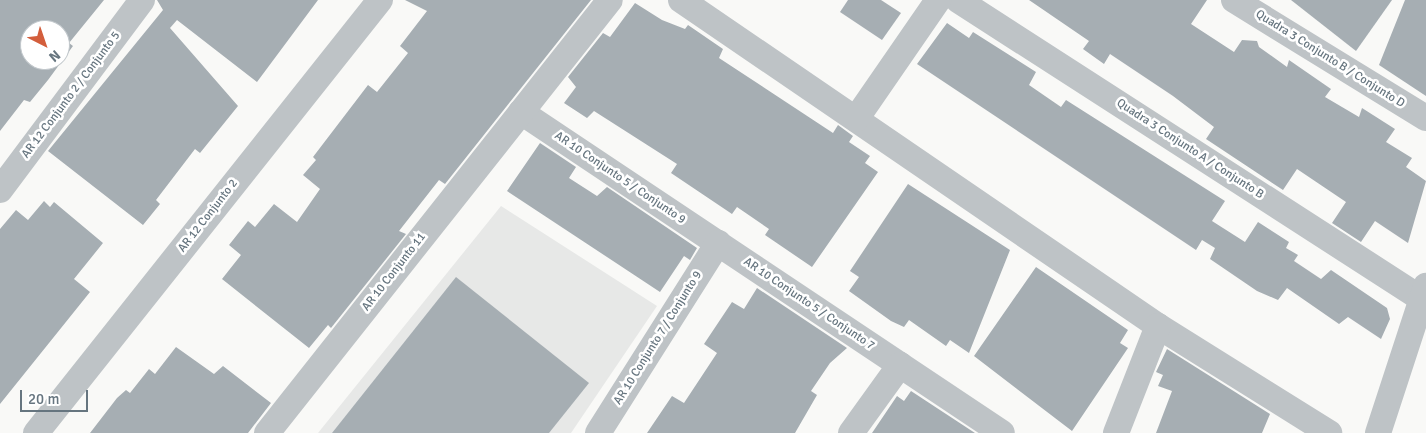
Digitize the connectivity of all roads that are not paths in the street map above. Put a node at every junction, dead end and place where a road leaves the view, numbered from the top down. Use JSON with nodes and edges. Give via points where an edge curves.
{"nodes":[{"id":1,"x":142,"y":0,"type":"edge"},
{"id":2,"x":380,"y":0,"type":"edge"},
{"id":3,"x":610,"y":0,"type":"edge"},
{"id":4,"x":681,"y":0,"type":"edge"},
{"id":5,"x":938,"y":0,"type":"edge"},
{"id":6,"x":958,"y":0,"type":"edge"},
{"id":7,"x":1234,"y":0,"type":"edge"},
{"id":8,"x":521,"y":112,"type":"junction"},
{"id":9,"x":1426,"y":118,"type":"edge"},
{"id":10,"x":856,"y":120,"type":"junction"},
{"id":11,"x":0,"y":190,"type":"edge"},
{"id":12,"x":718,"y":243,"type":"junction"},
{"id":13,"x":1424,"y":292,"type":"edge"},
{"id":14,"x":1158,"y":326,"type":"junction"},
{"id":15,"x":900,"y":365,"type":"junction"},
{"id":16,"x":1293,"y":422,"type":"edge"},
{"id":17,"x":36,"y":433,"type":"edge"},
{"id":18,"x":267,"y":433,"type":"edge"},
{"id":19,"x":598,"y":433,"type":"edge"},
{"id":20,"x":852,"y":433,"type":"edge"},
{"id":21,"x":1002,"y":433,"type":"edge"},
{"id":22,"x":1116,"y":433,"type":"edge"},
{"id":23,"x":1328,"y":433,"type":"edge"},
{"id":24,"x":1378,"y":433,"type":"edge"}],
"edges":[{"from":1,"to":11,"type":"street","name":"AR 12 Conjunto 2 / Conjunto 5"},
{"from":2,"to":17,"type":"street","name":"AR 12 Conjunto 2"},
{"from":3,"to":8,"type":"street","name":"AR 10 Conjunto 11"},
{"from":4,"to":10,"type":"street"},
{"from":5,"to":10,"type":"street"},
{"from":6,"to":13,"type":"street","name":"Quadra 3 Conjunto A / Conjunto B"},
{"from":7,"to":9,"type":"street","name":"Quadra 3 Conjunto B / Conjunto D"},
{"from":8,"to":12,"type":"street","name":"AR 10 Conjunto 5 / Conjunto 9"},
{"from":8,"to":18,"type":"street","name":"AR 10 Conjunto 11"},
{"from":10,"to":14,"type":"street"},
{"from":12,"to":15,"type":"street","name":"AR 10 Conjunto 5 / Conjunto 7"},
{"from":12,"to":19,"type":"street","name":"AR 10 Conjunto 7 / Conjunto 9"},
{"from":13,"to":24,"type":"street"},
{"from":14,"to":16,"type":"street"},
{"from":14,"to":22,"type":"street"},
{"from":15,"to":20,"type":"street"},
{"from":15,"to":21,"type":"street","name":"AR 10 Conjunto 5 / Conjunto 7"},
{"from":16,"to":23,"type":"street"}]}
